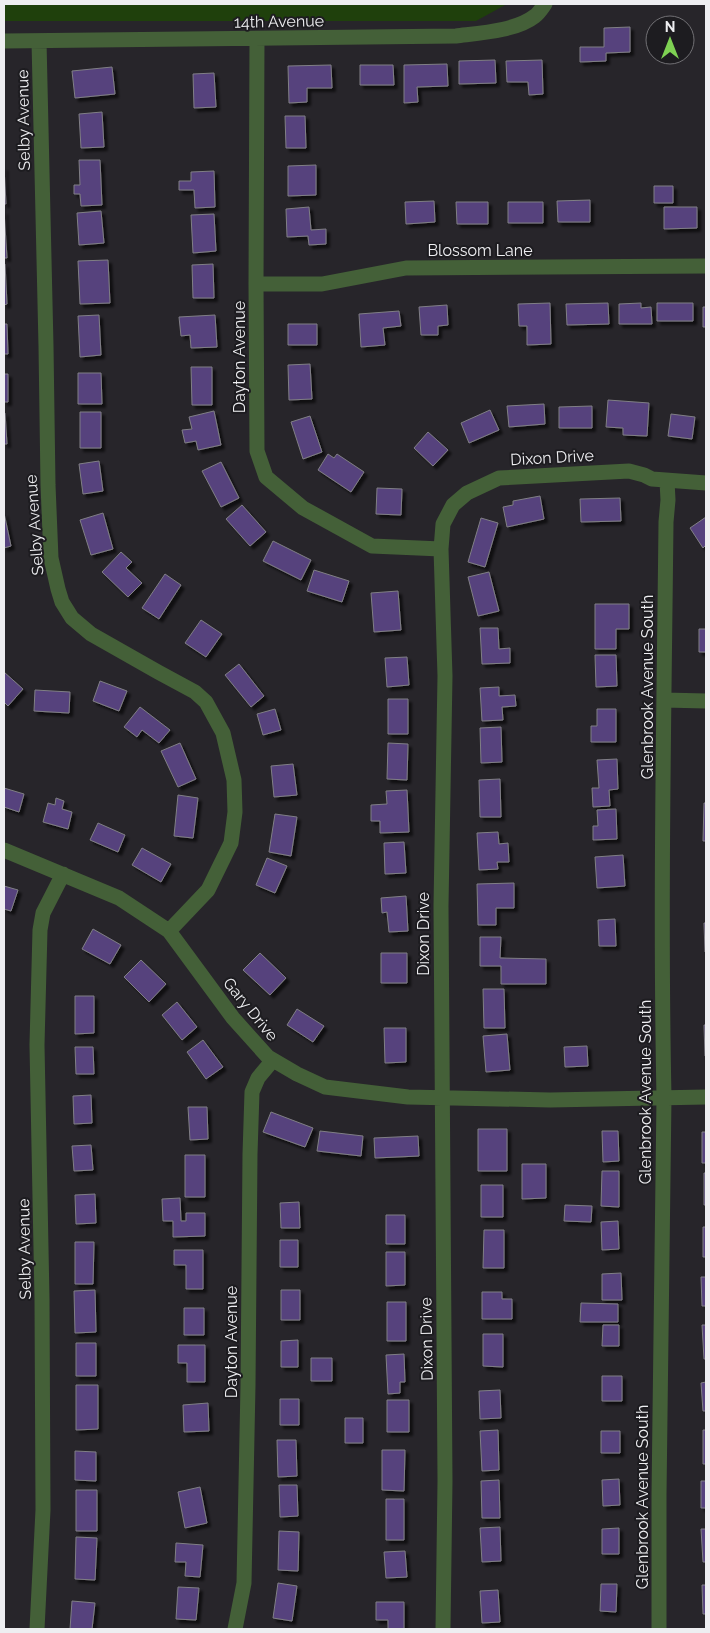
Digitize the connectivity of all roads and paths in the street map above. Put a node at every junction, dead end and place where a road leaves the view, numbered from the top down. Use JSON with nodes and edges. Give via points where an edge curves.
{"nodes":[{"id":1,"x":545,"y":4,"type":"edge"},
{"id":2,"x":257,"y":39,"type":"junction"},
{"id":3,"x":4,"y":41,"type":"edge"},
{"id":4,"x":39,"y":41,"type":"junction"},
{"id":5,"x":706,"y":266,"type":"edge"},
{"id":6,"x":256,"y":284,"type":"junction"},
{"id":7,"x":667,"y":481,"type":"junction"},
{"id":8,"x":706,"y":483,"type":"edge"},
{"id":9,"x":441,"y":549,"type":"junction"},
{"id":10,"x":664,"y":700,"type":"junction"},
{"id":11,"x":706,"y":701,"type":"edge"},
{"id":12,"x":4,"y":850,"type":"edge"},
{"id":13,"x":63,"y":874,"type":"junction"},
{"id":14,"x":169,"y":931,"type":"junction"},
{"id":15,"x":273,"y":1060,"type":"junction"},
{"id":16,"x":441,"y":1097,"type":"junction"},
{"id":17,"x":664,"y":1097,"type":"junction"},
{"id":18,"x":706,"y":1097,"type":"edge"},
{"id":19,"x":37,"y":1629,"type":"edge"},
{"id":20,"x":235,"y":1629,"type":"edge"},
{"id":21,"x":443,"y":1629,"type":"edge"},
{"id":22,"x":659,"y":1629,"type":"edge"}],
"edges":[{"from":1,"to":2,"type":"street","name":"14th Avenue","via":[[535,16],[496,32],[456,36]]},
{"from":2,"to":4,"type":"street","name":"14th Avenue"},
{"from":2,"to":6,"type":"street","name":"Dayton Avenue"},
{"from":3,"to":4,"type":"street","name":"14th Avenue"},
{"from":4,"to":14,"type":"street","name":"Selby Avenue","via":[[48,485],[52,558],[58,589],[72,618],[91,634],[195,692],[206,702],[223,733],[234,780],[235,812],[231,843],[208,890]]},
{"from":5,"to":6,"type":"street","name":"Blossom Lane","via":[[406,268],[322,284]]},
{"from":6,"to":9,"type":"street","name":"Dayton Avenue","via":[[257,451],[266,477],[303,508],[372,546]]},
{"from":7,"to":8,"type":"street","name":"Dixon Drive"},
{"from":7,"to":9,"type":"street","name":"Dixon Drive","via":[[629,471],[499,478],[467,493],[453,505],[443,524]]},
{"from":7,"to":10,"type":"street","name":"Glenbrook Avenue South"},
{"from":9,"to":16,"type":"street","name":"Dixon Drive","via":[[445,676]]},
{"from":10,"to":11,"type":"street"},
{"from":10,"to":17,"type":"street","name":"Glenbrook Avenue South"},
{"from":12,"to":13,"type":"street","name":"Gary Drive"},
{"from":13,"to":14,"type":"street","name":"Gary Drive","via":[[119,898]]},
{"from":13,"to":19,"type":"street","name":"Selby Avenue","via":[[43,913],[40,940],[37,1045],[43,1510]]},
{"from":14,"to":15,"type":"street","name":"Gary Drive","via":[[233,1018]]},
{"from":15,"to":16,"type":"street","name":"Gary Drive","via":[[325,1087]]},
{"from":15,"to":20,"type":"street","name":"Dayton Avenue","via":[[258,1078],[252,1092],[244,1584]]},
{"from":16,"to":17,"type":"street","name":"Gary Drive","via":[[550,1100]]},
{"from":16,"to":21,"type":"street","name":"Dixon Drive","via":[[445,1482]]},
{"from":17,"to":18,"type":"street","name":"Gary Drive"},
{"from":17,"to":22,"type":"street","name":"Glenbrook Avenue South"}]}
